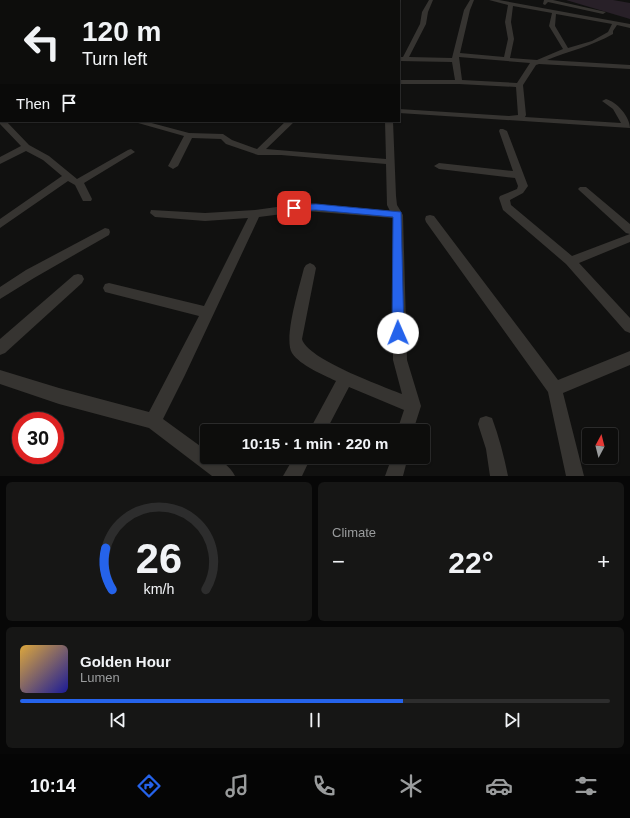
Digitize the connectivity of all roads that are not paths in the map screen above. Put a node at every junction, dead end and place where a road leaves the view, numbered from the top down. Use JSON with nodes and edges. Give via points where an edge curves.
{"nodes":[{"id":1,"x":431,"y":0,"type":"edge"},
{"id":2,"x":472,"y":0,"type":"edge"},
{"id":3,"x":491,"y":0,"type":"edge"},
{"id":4,"x":512,"y":4,"type":"junction"},
{"id":5,"x":545,"y":4,"type":"dead end"},
{"id":6,"x":585,"y":9,"type":"junction"},
{"id":7,"x":603,"y":12,"type":"dead end"},
{"id":8,"x":554,"y":13,"type":"junction"},
{"id":9,"x":580,"y":17,"type":"junction"},
{"id":10,"x":616,"y":23,"type":"junction"},
{"id":11,"x":630,"y":26,"type":"edge"},
{"id":12,"x":566,"y":50,"type":"junction"},
{"id":13,"x":456,"y":57,"type":"junction"},
{"id":14,"x":402,"y":59,"type":"edge"},
{"id":15,"x":507,"y":59,"type":"junction"},
{"id":16,"x":535,"y":62,"type":"junction"},
{"id":17,"x":630,"y":67,"type":"edge"},
{"id":18,"x":400,"y":82,"type":"edge"},
{"id":19,"x":459,"y":82,"type":"junction"},
{"id":20,"x":519,"y":85,"type":"junction"},
{"id":21,"x":606,"y":101,"type":"dead end"},
{"id":22,"x":400,"y":111,"type":"edge"},
{"id":23,"x":513,"y":120,"type":"junction"},
{"id":24,"x":3,"y":122,"type":"edge"},
{"id":25,"x":139,"y":122,"type":"edge"},
{"id":26,"x":289,"y":122,"type":"edge"},
{"id":27,"x":390,"y":122,"type":"edge"},
{"id":28,"x":628,"y":126,"type":"edge"},
{"id":29,"x":503,"y":131,"type":"dead end"},
{"id":30,"x":189,"y":135,"type":"junction"},
{"id":31,"x":26,"y":147,"type":"junction"},
{"id":32,"x":131,"y":152,"type":"dead end"},
{"id":33,"x":258,"y":152,"type":"junction"},
{"id":34,"x":0,"y":161,"type":"edge"},
{"id":35,"x":391,"y":162,"type":"junction"},
{"id":36,"x":173,"y":166,"type":"dead end"},
{"id":37,"x":439,"y":166,"type":"dead end"},
{"id":38,"x":69,"y":176,"type":"junction"},
{"id":39,"x":519,"y":176,"type":"junction"},
{"id":40,"x":78,"y":182,"type":"junction"},
{"id":41,"x":583,"y":189,"type":"dead end"},
{"id":42,"x":88,"y":199,"type":"dead end"},
{"id":43,"x":155,"y":213,"type":"dead end"},
{"id":44,"x":255,"y":214,"type":"junction"},
{"id":45,"x":398,"y":215,"type":"junction"},
{"id":46,"x":430,"y":219,"type":"dead end"},
{"id":47,"x":0,"y":224,"type":"edge"},
{"id":48,"x":630,"y":230,"type":"edge"},
{"id":49,"x":105,"y":232,"type":"dead end"},
{"id":50,"x":630,"y":238,"type":"edge"},
{"id":51,"x":570,"y":261,"type":"junction"},
{"id":52,"x":310,"y":268,"type":"dead end"},
{"id":53,"x":78,"y":279,"type":"dead end"},
{"id":54,"x":109,"y":288,"type":"dead end"},
{"id":55,"x":0,"y":294,"type":"edge"},
{"id":56,"x":207,"y":312,"type":"junction"},
{"id":57,"x":630,"y":327,"type":"edge"},
{"id":58,"x":0,"y":348,"type":"edge"},
{"id":59,"x":630,"y":358,"type":"edge"},
{"id":60,"x":0,"y":377,"type":"edge"},
{"id":61,"x":346,"y":378,"type":"junction"},
{"id":62,"x":555,"y":388,"type":"junction"},
{"id":63,"x":412,"y":406,"type":"junction"},
{"id":64,"x":153,"y":421,"type":"junction"},
{"id":65,"x":321,"y":424,"type":"edge"},
{"id":66,"x":407,"y":424,"type":"edge"},
{"id":67,"x":486,"y":424,"type":"dead end"},
{"id":68,"x":299,"y":464,"type":"edge"},
{"id":69,"x":398,"y":464,"type":"edge"},
{"id":70,"x":226,"y":476,"type":"edge"},
{"id":71,"x":292,"y":476,"type":"edge"},
{"id":72,"x":394,"y":476,"type":"edge"},
{"id":73,"x":499,"y":476,"type":"edge"},
{"id":74,"x":575,"y":476,"type":"edge"}],
"edges":[{"from":1,"to":14,"type":"street","via":[[423,24]]},
{"from":2,"to":13,"type":"street","via":[[467,10]]},
{"from":3,"to":4,"type":"street"},
{"from":4,"to":8,"type":"street"},
{"from":4,"to":15,"type":"street","via":[[508,22],[511,39]]},
{"from":5,"to":6,"type":"street","via":[[546,0]]},
{"from":6,"to":7,"type":"street"},
{"from":6,"to":9,"type":"street"},
{"from":8,"to":9,"type":"street"},
{"from":8,"to":12,"type":"street","via":[[552,26]]},
{"from":9,"to":10,"type":"street"},
{"from":10,"to":11,"type":"street"},
{"from":10,"to":12,"type":"street","via":[[610,30],[611,33],[591,43]]},
{"from":12,"to":16,"type":"street"},
{"from":13,"to":14,"type":"street"},
{"from":13,"to":15,"type":"street"},
{"from":13,"to":19,"type":"street"},
{"from":15,"to":16,"type":"street"},
{"from":16,"to":17,"type":"street"},
{"from":16,"to":20,"type":"street"},
{"from":18,"to":19,"type":"street"},
{"from":19,"to":20,"type":"street"},
{"from":20,"to":23,"type":"street","via":[[522,115],[513,116]]},
{"from":21,"to":28,"type":"street","via":[[616,108]]},
{"from":22,"to":23,"type":"street"},
{"from":23,"to":28,"type":"street"},
{"from":24,"to":31,"type":"street"},
{"from":25,"to":30,"type":"street"},
{"from":26,"to":33,"type":"street"},
{"from":27,"to":35,"type":"street"},
{"from":29,"to":39,"type":"street"},
{"from":30,"to":33,"type":"street","via":[[223,137],[229,142]]},
{"from":30,"to":36,"type":"street"},
{"from":31,"to":34,"type":"street"},
{"from":31,"to":38,"type":"street","via":[[46,158]]},
{"from":32,"to":40,"type":"street"},
{"from":33,"to":35,"type":"street"},
{"from":35,"to":45,"type":"street","via":[[392,201]]},
{"from":37,"to":39,"type":"street"},
{"from":38,"to":40,"type":"street"},
{"from":38,"to":47,"type":"street"},
{"from":39,"to":51,"type":"street","via":[[523,186],[520,191],[504,198],[507,207]]},
{"from":40,"to":42,"type":"street"},
{"from":41,"to":48,"type":"street"},
{"from":43,"to":44,"type":"street","via":[[195,217]]},
{"from":44,"to":45,"type":"street","via":[[311,207]]},
{"from":44,"to":56,"type":"street"},
{"from":45,"to":63,"type":"street","via":[[400,360]]},
{"from":46,"to":62,"type":"street"},
{"from":49,"to":55,"type":"street","via":[[35,271]]},
{"from":50,"to":51,"type":"street"},
{"from":51,"to":57,"type":"street"},
{"from":52,"to":61,"type":"street","via":[[295,339],[297,348],[302,355]]},
{"from":53,"to":58,"type":"street"},
{"from":54,"to":56,"type":"street"},
{"from":56,"to":64,"type":"street"},
{"from":59,"to":62,"type":"street"},
{"from":60,"to":64,"type":"street"},
{"from":61,"to":63,"type":"street"},
{"from":61,"to":65,"type":"street"},
{"from":62,"to":74,"type":"street"},
{"from":63,"to":66,"type":"street"},
{"from":64,"to":70,"type":"street"},
{"from":67,"to":73,"type":"street"},
{"from":68,"to":71,"type":"street"},
{"from":69,"to":72,"type":"street"}]}
